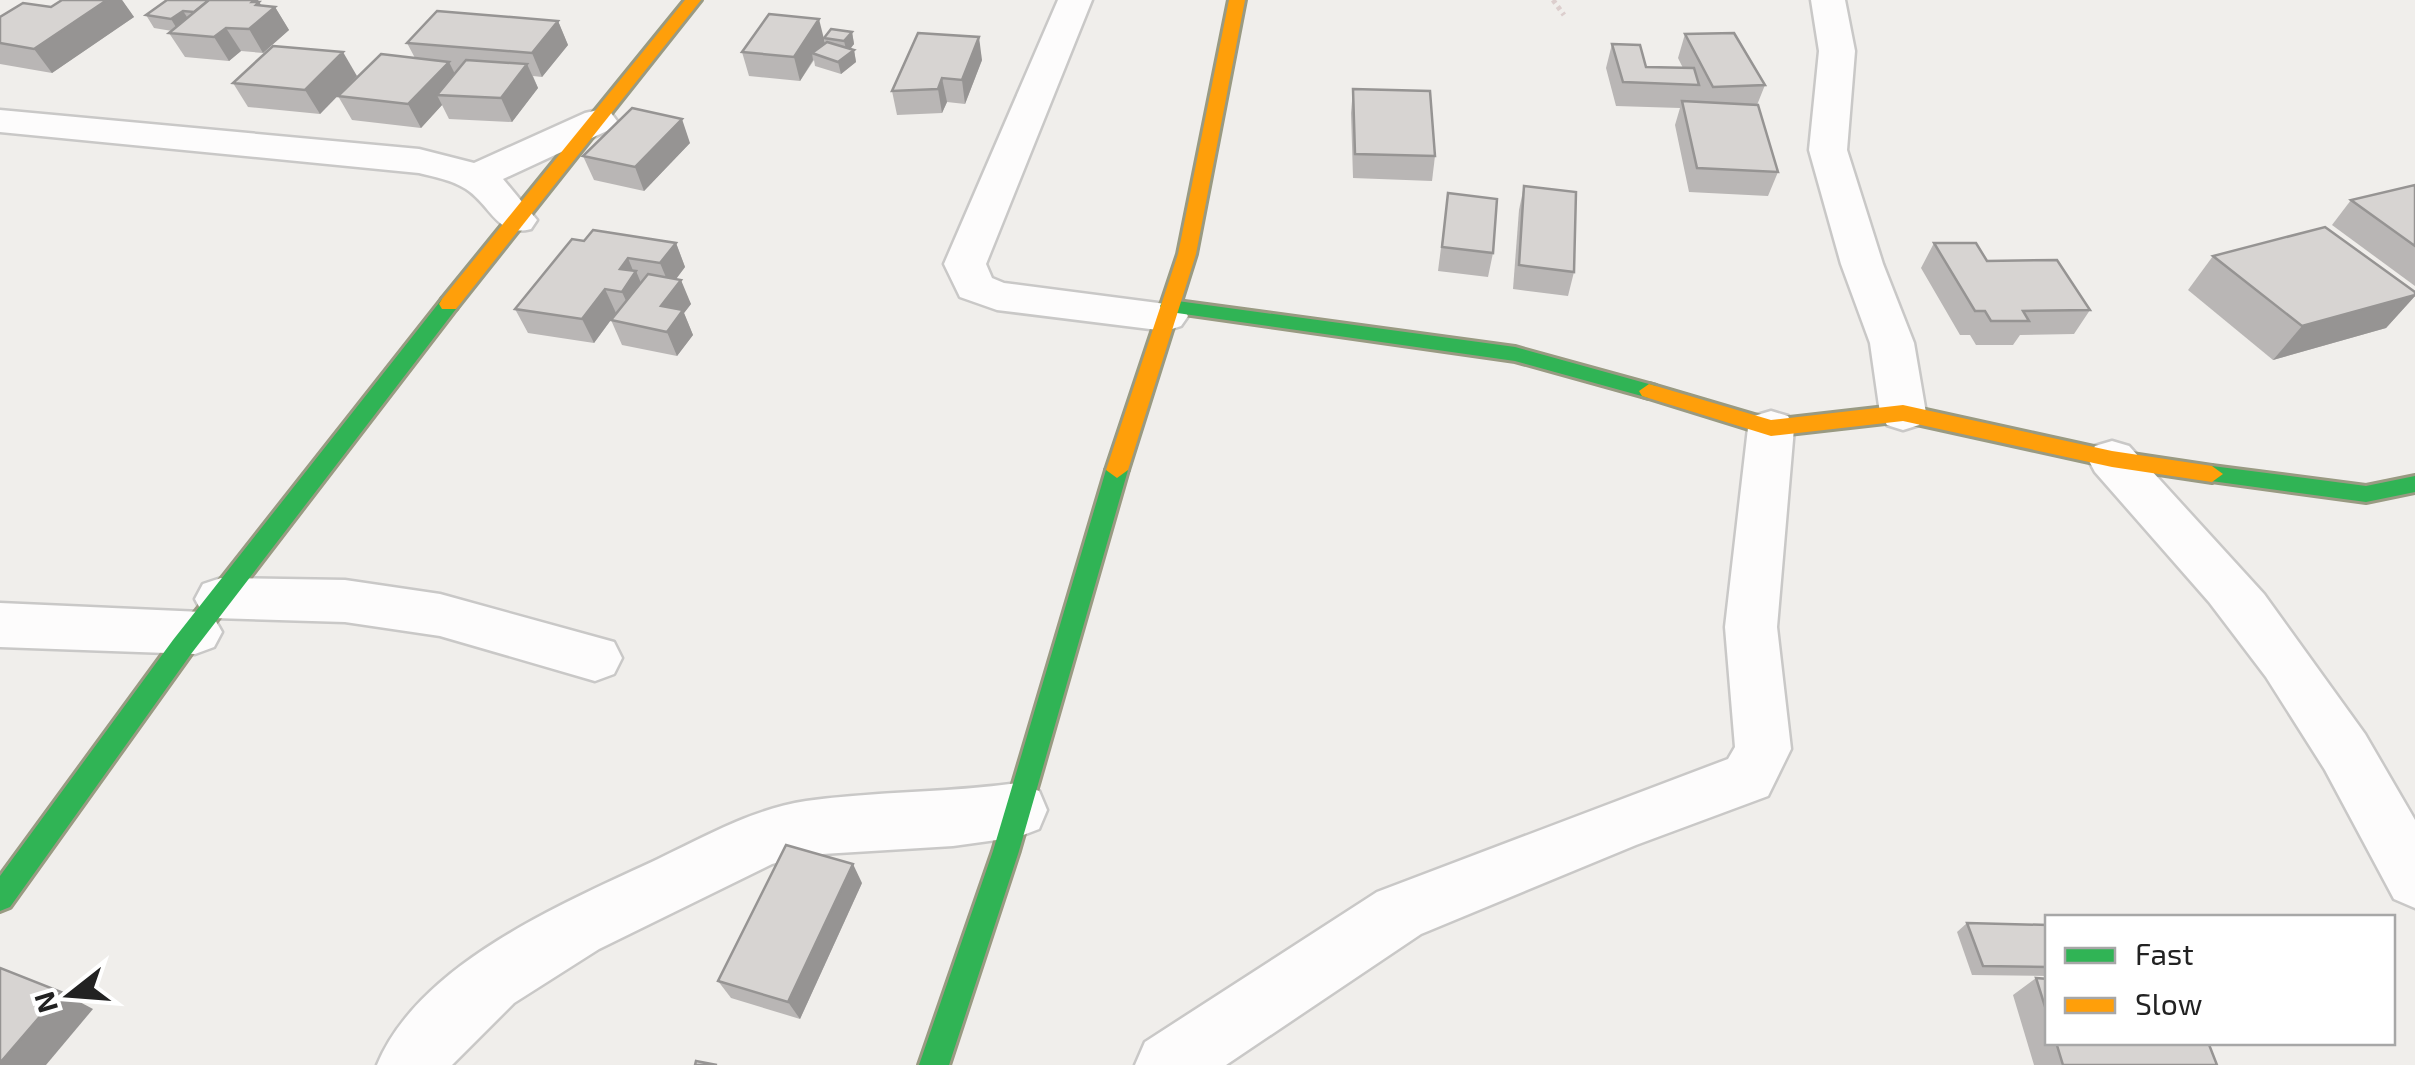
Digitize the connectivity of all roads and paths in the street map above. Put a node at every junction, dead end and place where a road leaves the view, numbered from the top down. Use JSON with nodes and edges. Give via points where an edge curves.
{"nodes":[{"id":1,"x":692,"y":0,"type":"edge"},
{"id":2,"x":1075,"y":0,"type":"edge"},
{"id":3,"x":1237,"y":0,"type":"edge"},
{"id":4,"x":1553,"y":0,"type":"edge"},
{"id":5,"x":1828,"y":0,"type":"edge"},
{"id":6,"x":1564,"y":16,"type":"dead end"},
{"id":7,"x":598,"y":121,"type":"junction"},
{"id":8,"x":0,"y":122,"type":"edge"},
{"id":9,"x":476,"y":177,"type":"junction"},
{"id":10,"x":517,"y":220,"type":"junction"},
{"id":11,"x":1168,"y":311,"type":"junction"},
{"id":12,"x":1903,"y":412,"type":"junction"},
{"id":13,"x":1771,"y":428,"type":"junction"},
{"id":14,"x":2112,"y":459,"type":"junction"},
{"id":15,"x":2415,"y":484,"type":"edge"},
{"id":16,"x":208,"y":616,"type":"junction"},
{"id":17,"x":0,"y":625,"type":"edge"},
{"id":18,"x":594,"y":658,"type":"dead end"},
{"id":19,"x":1018,"y":810,"type":"junction"},
{"id":20,"x":2415,"y":879,"type":"edge"},
{"id":21,"x":0,"y":898,"type":"edge"},
{"id":22,"x":410,"y":1065,"type":"edge"},
{"id":23,"x":934,"y":1065,"type":"edge"},
{"id":24,"x":1168,"y":1065,"type":"edge"}],
"edges":[{"from":1,"to":7,"type":"street"},
{"from":2,"to":11,"type":"street","via":[[965,264],[975,287],[997,296]]},
{"from":3,"to":11,"type":"street","via":[[1204,180]]},
{"from":4,"to":6,"type":"path"},
{"from":5,"to":12,"type":"street","via":[[1836,50],[1828,150],[1892,343]]},
{"from":7,"to":9,"type":"street"},
{"from":7,"to":10,"type":"street"},
{"from":8,"to":9,"type":"street","via":[[420,160]]},
{"from":9,"to":10,"type":"street","via":[[491,184]]},
{"from":10,"to":16,"type":"street","via":[[348,428]]},
{"from":11,"to":13,"type":"street","via":[[1514,354]]},
{"from":11,"to":19,"type":"street"},
{"from":12,"to":13,"type":"street"},
{"from":12,"to":14,"type":"street"},
{"from":13,"to":24,"type":"street","via":[[1751,627],[1764,748],[1748,778],[1400,913]]},
{"from":14,"to":15,"type":"street","via":[[2292,488],[2366,494]]},
{"from":14,"to":20,"type":"street","via":[[2264,634],[2376,803]]},
{"from":16,"to":17,"type":"street"},
{"from":16,"to":18,"type":"street","via":[[345,602],[440,615]]},
{"from":16,"to":21,"type":"street"},
{"from":19,"to":22,"type":"street","via":[[806,828],[762,839],[578,928],[491,981]]},
{"from":19,"to":23,"type":"street"}]}
